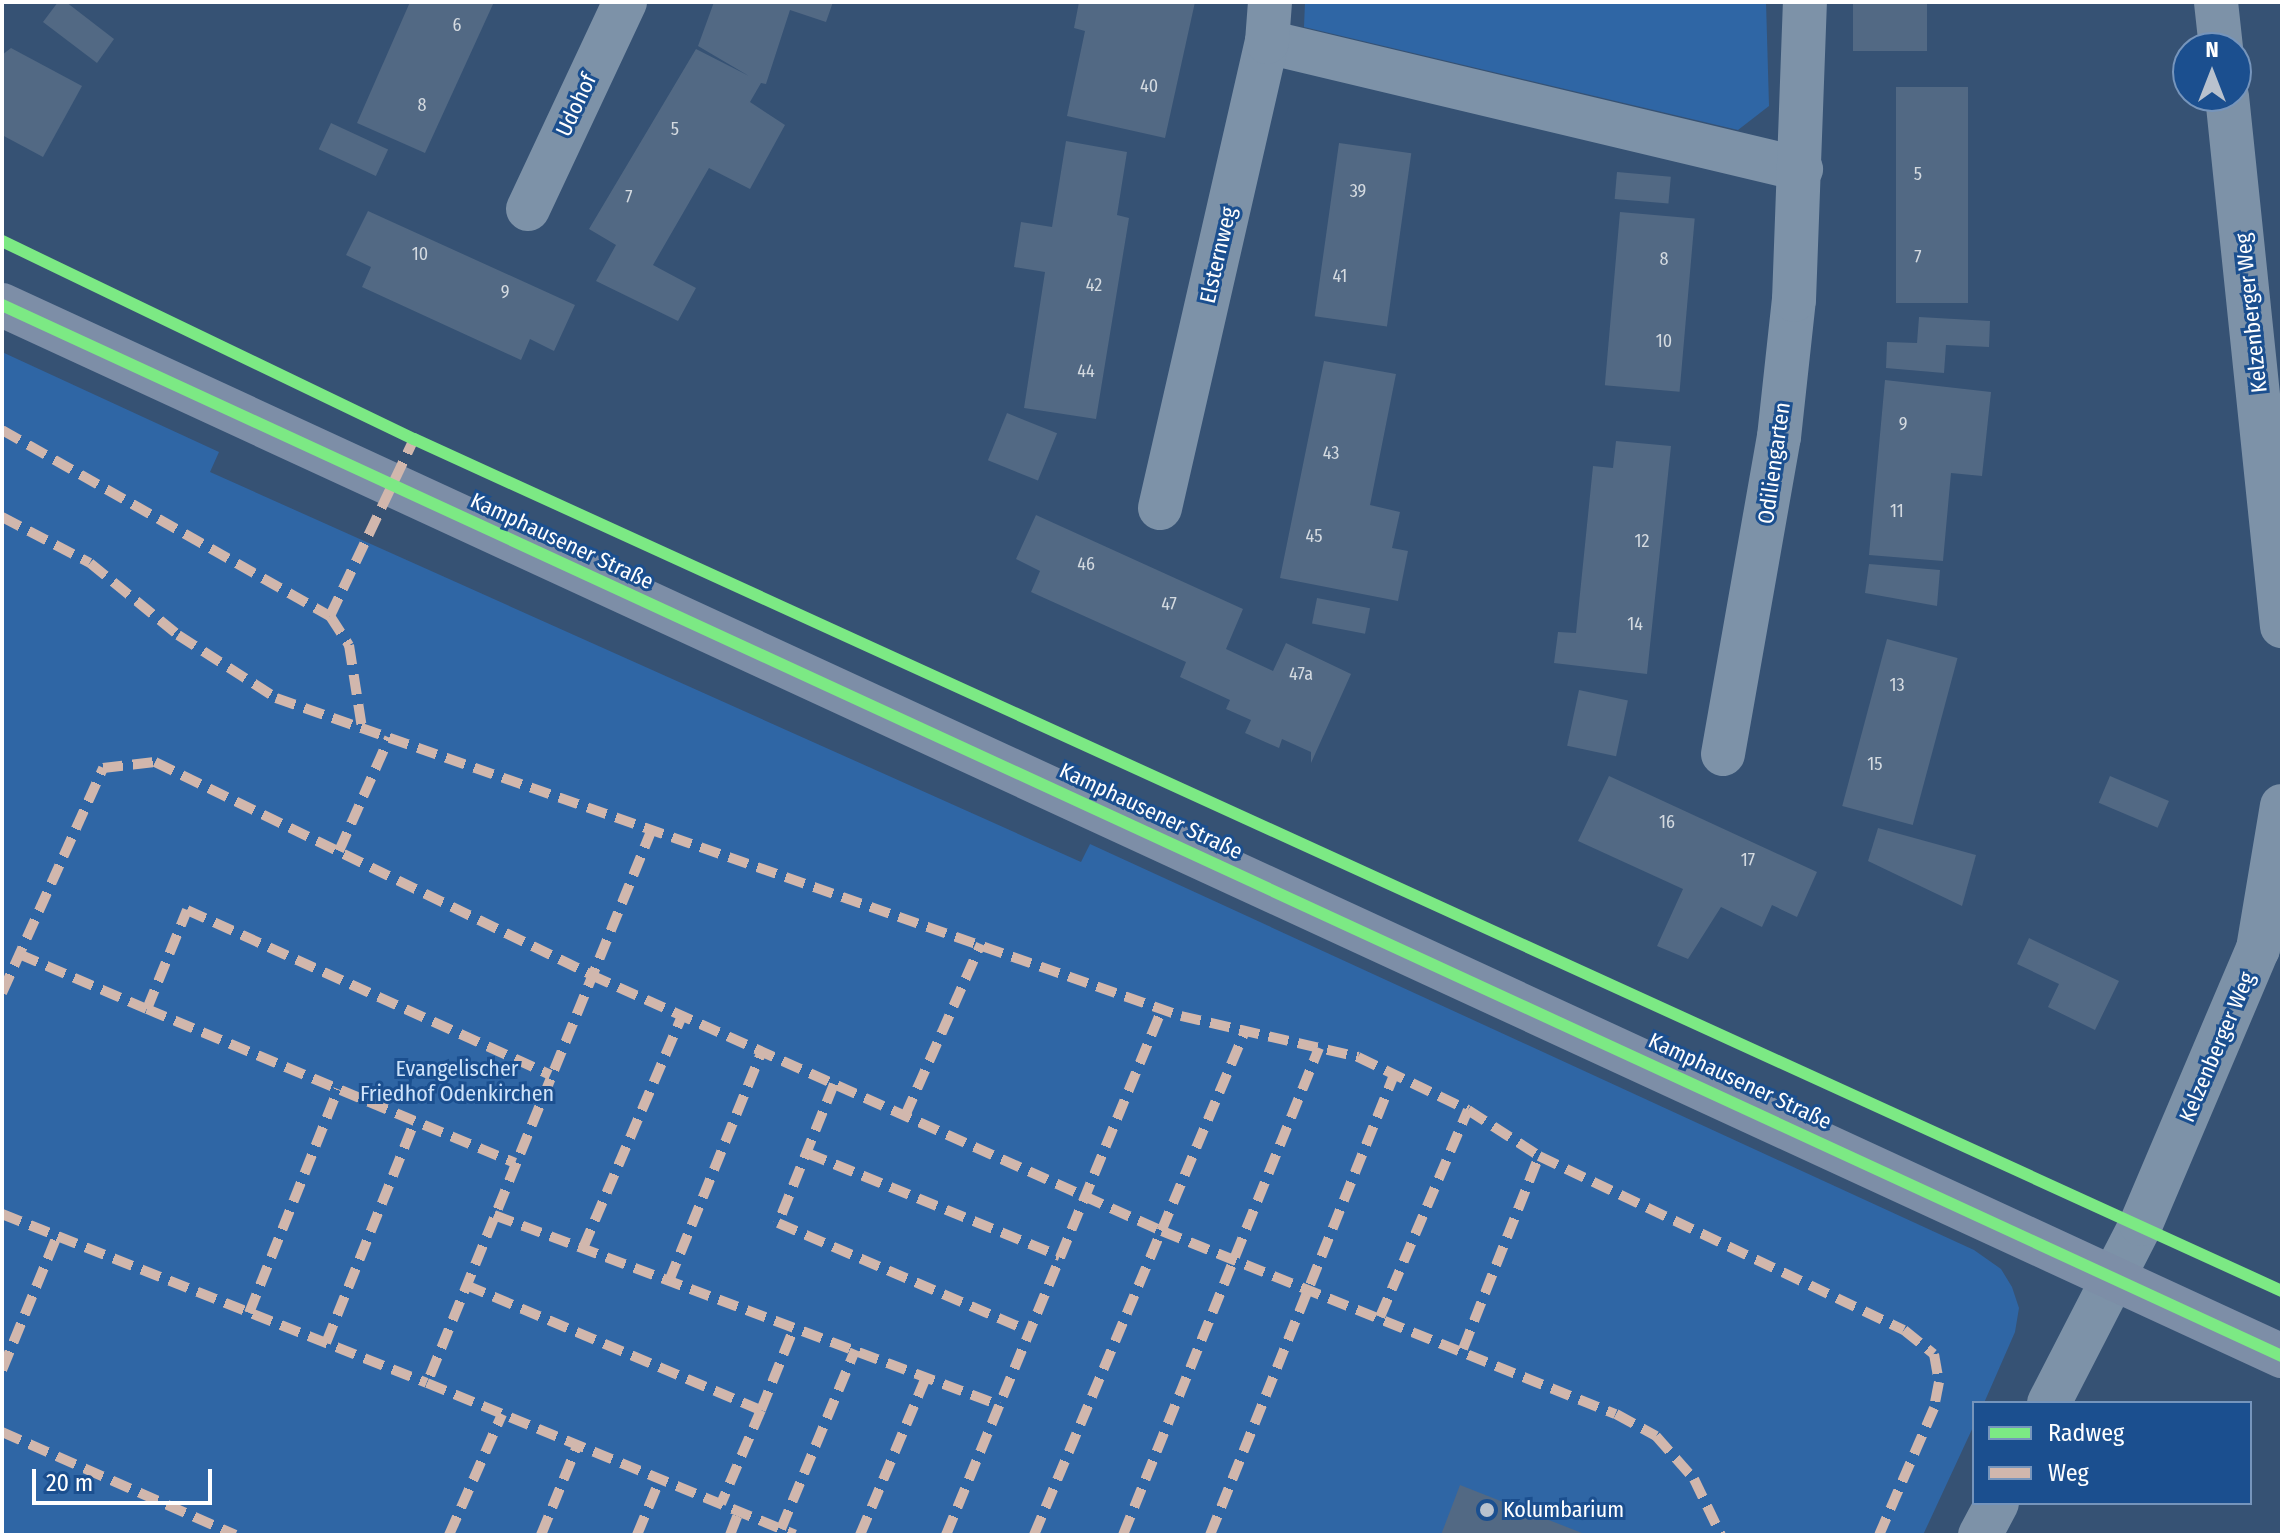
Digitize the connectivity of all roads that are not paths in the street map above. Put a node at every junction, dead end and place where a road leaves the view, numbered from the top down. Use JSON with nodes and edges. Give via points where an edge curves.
{"nodes":[{"id":1,"x":625,"y":2,"type":"edge"},
{"id":2,"x":1805,"y":2,"type":"edge"},
{"id":3,"x":2216,"y":2,"type":"edge"},
{"id":4,"x":1268,"y":22,"type":"edge"},
{"id":5,"x":2219,"y":32,"type":"edge"},
{"id":6,"x":2229,"y":112,"type":"edge"},
{"id":7,"x":1801,"y":169,"type":"junction"},
{"id":8,"x":528,"y":209,"type":"dead end"},
{"id":9,"x":2,"y":305,"type":"edge"},
{"id":10,"x":2273,"y":436,"type":"edge"},
{"id":11,"x":1160,"y":508,"type":"dead end"},
{"id":12,"x":2282,"y":626,"type":"edge"},
{"id":13,"x":1723,"y":754,"type":"dead end"},
{"id":14,"x":2282,"y":806,"type":"edge"},
{"id":15,"x":2270,"y":952,"type":"edge"},
{"id":16,"x":2116,"y":1276,"type":"junction"},
{"id":17,"x":2282,"y":1356,"type":"edge"},
{"id":18,"x":2050,"y":1401,"type":"edge"},
{"id":19,"x":1996,"y":1505,"type":"edge"},
{"id":20,"x":1980,"y":1535,"type":"edge"}],
"edges":[{"from":1,"to":8,"type":"street","name":"Udohof"},
{"from":2,"to":7,"type":"street","name":"Odiliengarten"},
{"from":3,"to":5,"type":"street"},
{"from":4,"to":7,"type":"street"},
{"from":4,"to":11,"type":"street","name":"Elsternweg"},
{"from":6,"to":10,"type":"street","name":"Kelzenberger Weg"},
{"from":7,"to":13,"type":"street","name":"Odiliengarten","via":[[1779,437]]},
{"from":9,"to":16,"type":"main road","name":"Kamphausener Straße"},
{"from":10,"to":12,"type":"street","name":"Kelzenberger Weg"},
{"from":14,"to":15,"type":"street","name":"Kelzenberger Weg"},
{"from":15,"to":16,"type":"street","name":"Kelzenberger Weg"},
{"from":16,"to":17,"type":"main road","name":"Kamphausener Straße"},
{"from":16,"to":18,"type":"street","name":"Kelzenberger Weg"},
{"from":19,"to":20,"type":"street"}]}
